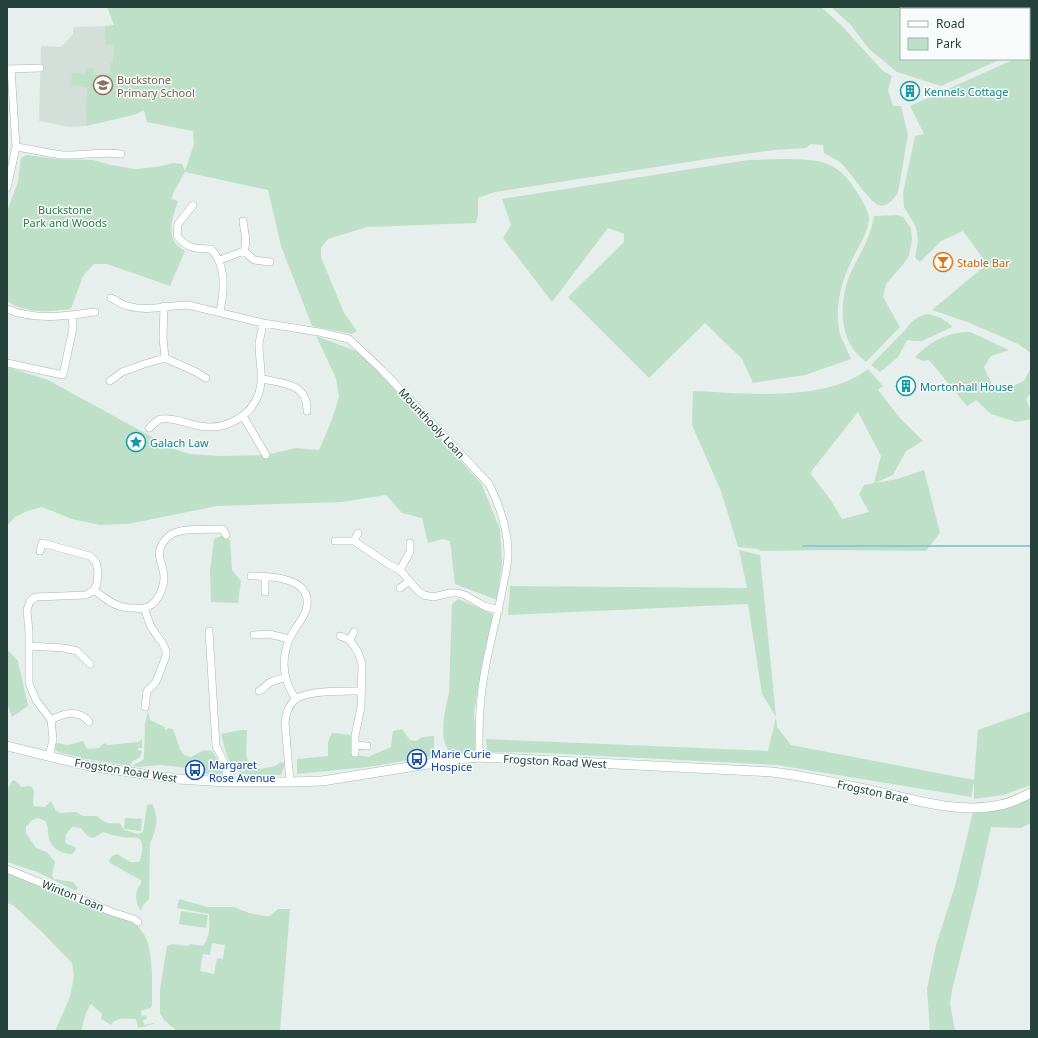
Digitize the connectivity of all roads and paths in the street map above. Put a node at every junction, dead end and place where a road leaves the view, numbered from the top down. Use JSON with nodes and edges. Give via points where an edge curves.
{"nodes":[{"id":1,"x":40,"y":68,"type":"dead end"},
{"id":2,"x":9,"y":69,"type":"edge"},
{"id":3,"x":16,"y":147,"type":"junction"},
{"id":4,"x":123,"y":155,"type":"dead end"},
{"id":5,"x":10,"y":157,"type":"edge"},
{"id":6,"x":7,"y":188,"type":"edge"},
{"id":7,"x":193,"y":205,"type":"dead end"},
{"id":8,"x":243,"y":221,"type":"dead end"},
{"id":9,"x":244,"y":251,"type":"junction"},
{"id":10,"x":220,"y":260,"type":"junction"},
{"id":11,"x":270,"y":262,"type":"dead end"},
{"id":12,"x":111,"y":298,"type":"dead end"},
{"id":13,"x":164,"y":306,"type":"junction"},
{"id":14,"x":7,"y":309,"type":"edge"},
{"id":15,"x":95,"y":312,"type":"dead end"},
{"id":16,"x":220,"y":312,"type":"junction"},
{"id":17,"x":72,"y":315,"type":"junction"},
{"id":18,"x":263,"y":323,"type":"junction"},
{"id":19,"x":165,"y":358,"type":"junction"},
{"id":20,"x":7,"y":363,"type":"edge"},
{"id":21,"x":206,"y":378,"type":"dead end"},
{"id":22,"x":262,"y":379,"type":"junction"},
{"id":23,"x":110,"y":381,"type":"dead end"},
{"id":24,"x":307,"y":411,"type":"dead end"},
{"id":25,"x":243,"y":416,"type":"junction"},
{"id":26,"x":149,"y":428,"type":"dead end"},
{"id":27,"x":266,"y":455,"type":"dead end"},
{"id":28,"x":358,"y":533,"type":"dead end"},
{"id":29,"x":226,"y":535,"type":"dead end"},
{"id":30,"x":335,"y":541,"type":"dead end"},
{"id":31,"x":354,"y":541,"type":"junction"},
{"id":32,"x":410,"y":543,"type":"dead end"},
{"id":33,"x":40,"y":551,"type":"dead end"},
{"id":34,"x":400,"y":570,"type":"junction"},
{"id":35,"x":251,"y":576,"type":"dead end"},
{"id":36,"x":265,"y":576,"type":"junction"},
{"id":37,"x":409,"y":581,"type":"junction"},
{"id":38,"x":400,"y":588,"type":"dead end"},
{"id":39,"x":94,"y":590,"type":"junction"},
{"id":40,"x":265,"y":592,"type":"dead end"},
{"id":41,"x":144,"y":608,"type":"junction"},
{"id":42,"x":499,"y":610,"type":"junction"},
{"id":43,"x":209,"y":631,"type":"dead end"},
{"id":44,"x":354,"y":632,"type":"dead end"},
{"id":45,"x":340,"y":636,"type":"dead end"},
{"id":46,"x":258,"y":637,"type":"dead end"},
{"id":47,"x":289,"y":639,"type":"junction"},
{"id":48,"x":350,"y":640,"type":"junction"},
{"id":49,"x":29,"y":646,"type":"junction"},
{"id":50,"x":90,"y":664,"type":"dead end"},
{"id":51,"x":285,"y":678,"type":"junction"},
{"id":52,"x":259,"y":691,"type":"dead end"},
{"id":53,"x":360,"y":692,"type":"junction"},
{"id":54,"x":296,"y":699,"type":"junction"},
{"id":55,"x":145,"y":706,"type":"dead end"},
{"id":56,"x":51,"y":720,"type":"junction"},
{"id":57,"x":89,"y":722,"type":"dead end"},
{"id":58,"x":355,"y":745,"type":"junction"},
{"id":59,"x":7,"y":746,"type":"edge"},
{"id":60,"x":367,"y":746,"type":"dead end"},
{"id":61,"x":355,"y":753,"type":"dead end"},
{"id":62,"x":49,"y":757,"type":"junction"},
{"id":63,"x":479,"y":757,"type":"junction"},
{"id":64,"x":772,"y":772,"type":"joint"},
{"id":65,"x":227,"y":782,"type":"junction"},
{"id":66,"x":290,"y":782,"type":"junction"},
{"id":67,"x":1031,"y":793,"type":"edge"},
{"id":68,"x":7,"y":869,"type":"edge"},
{"id":69,"x":138,"y":922,"type":"dead end"}],
"edges":[{"from":1,"to":2,"type":"street"},
{"from":2,"to":3,"type":"street"},
{"from":3,"to":4,"type":"street","via":[[62,154]]},
{"from":3,"to":5,"type":"street"},
{"from":5,"to":6,"type":"street"},
{"from":7,"to":10,"type":"street","via":[[178,224],[177,236],[191,248],[212,249]]},
{"from":8,"to":9,"type":"street","via":[[246,237]]},
{"from":9,"to":10,"type":"street"},
{"from":9,"to":11,"type":"street","via":[[254,260]]},
{"from":10,"to":16,"type":"street","via":[[224,289]]},
{"from":12,"to":13,"type":"street","name":"Mounthooly Loan","via":[[127,306]]},
{"from":13,"to":16,"type":"street","name":"Mounthooly Loan","via":[[188,304]]},
{"from":13,"to":19,"type":"street"},
{"from":14,"to":17,"type":"street","via":[[31,316]]},
{"from":15,"to":17,"type":"street"},
{"from":16,"to":18,"type":"street","name":"Mounthooly Loan"},
{"from":17,"to":20,"type":"street","via":[[73,328],[63,375]]},
{"from":18,"to":22,"type":"street","via":[[259,343]]},
{"from":18,"to":42,"type":"street","name":"Mounthooly Loan","via":[[349,339],[382,369],[485,479],[503,517],[507,541],[507,565]]},
{"from":19,"to":21,"type":"street"},
{"from":19,"to":23,"type":"street","via":[[122,372]]},
{"from":22,"to":24,"type":"street","via":[[295,386],[307,403]]},
{"from":22,"to":25,"type":"street","via":[[253,404]]},
{"from":25,"to":26,"type":"street","via":[[225,425],[213,427],[161,419]]},
{"from":25,"to":27,"type":"street"},
{"from":28,"to":31,"type":"street"},
{"from":29,"to":41,"type":"street","via":[[223,529],[187,530],[169,535],[162,544],[159,559],[164,579],[162,589],[156,600]]},
{"from":30,"to":31,"type":"street"},
{"from":31,"to":34,"type":"street"},
{"from":32,"to":34,"type":"street","via":[[410,552]]},
{"from":33,"to":39,"type":"street","via":[[42,542],[90,556],[96,562],[98,572]]},
{"from":34,"to":37,"type":"street"},
{"from":35,"to":36,"type":"street"},
{"from":36,"to":40,"type":"street"},
{"from":36,"to":47,"type":"street","via":[[295,582],[307,598],[301,622]]},
{"from":37,"to":38,"type":"street"},
{"from":37,"to":42,"type":"street","via":[[424,595],[433,597],[458,593],[484,606]]},
{"from":39,"to":41,"type":"street","via":[[123,608]]},
{"from":39,"to":49,"type":"street","via":[[86,595],[36,596],[30,601],[27,610]]},
{"from":41,"to":55,"type":"street","via":[[150,627],[166,651],[156,682],[147,691]]},
{"from":42,"to":63,"type":"street","name":"Mounthooly Loan","via":[[481,690]]},
{"from":43,"to":65,"type":"street","via":[[216,746],[226,766]]},
{"from":44,"to":48,"type":"street"},
{"from":45,"to":48,"type":"street"},
{"from":46,"to":47,"type":"street","via":[[269,634]]},
{"from":47,"to":51,"type":"street"},
{"from":48,"to":53,"type":"street","via":[[361,659]]},
{"from":49,"to":50,"type":"street","via":[[77,651]]},
{"from":49,"to":56,"type":"street","via":[[29,683],[36,700]]},
{"from":51,"to":52,"type":"street","via":[[266,681],[264,689]]},
{"from":51,"to":54,"type":"street"},
{"from":53,"to":54,"type":"street","via":[[329,692]]},
{"from":53,"to":58,"type":"street","via":[[360,714]]},
{"from":54,"to":66,"type":"street","via":[[290,705],[286,716]]},
{"from":56,"to":57,"type":"street","via":[[60,714],[71,713]]},
{"from":56,"to":62,"type":"street","via":[[53,739]]},
{"from":58,"to":60,"type":"street"},
{"from":58,"to":61,"type":"street"},
{"from":59,"to":62,"type":"main road","name":"Frogston Road West"},
{"from":62,"to":65,"type":"main road","name":"Frogston Road West","via":[[140,774]]},
{"from":63,"to":64,"type":"main road","name":"Frogston Road West"},
{"from":63,"to":66,"type":"main road","name":"Frogston Road West","via":[[322,781]]},
{"from":64,"to":67,"type":"main road","name":"Frogston Brae","via":[[935,804],[974,808],[999,806]]},
{"from":65,"to":66,"type":"main road","name":"Frogston Road West"},
{"from":68,"to":69,"type":"street","name":"Winton Loan"}]}
